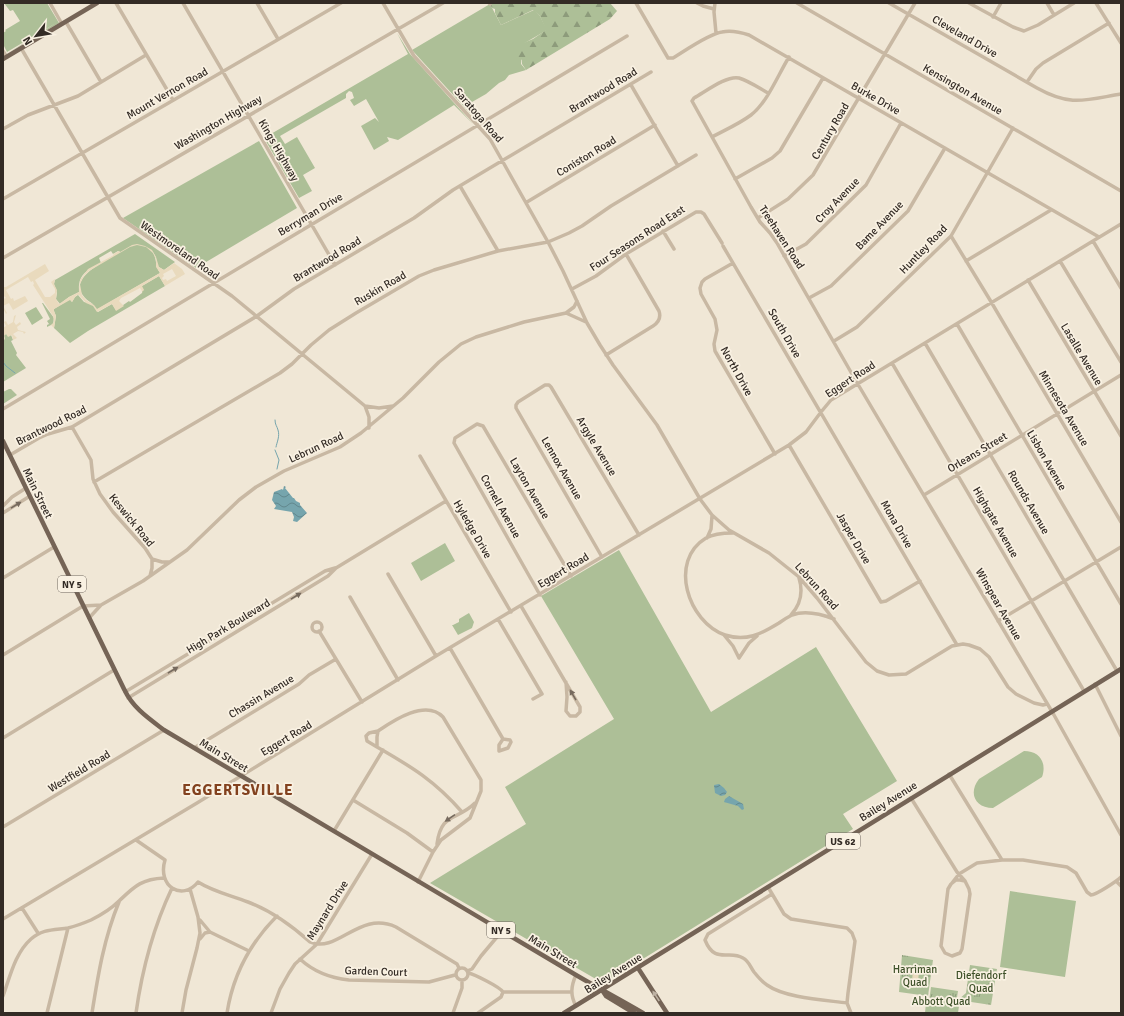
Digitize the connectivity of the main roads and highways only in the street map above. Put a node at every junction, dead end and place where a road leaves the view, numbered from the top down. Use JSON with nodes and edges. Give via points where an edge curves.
{"nodes":[{"id":1,"x":97,"y":3,"type":"edge"},
{"id":2,"x":5,"y":58,"type":"edge"},
{"id":3,"x":3,"y":442,"type":"edge"},
{"id":4,"x":1119,"y":670,"type":"edge"},
{"id":5,"x":638,"y":968,"type":"junction"},
{"id":6,"x":602,"y":990,"type":"junction"},
{"id":7,"x":564,"y":1013,"type":"edge"},
{"id":8,"x":634,"y":1013,"type":"edge"},
{"id":9,"x":641,"y":1013,"type":"edge"},
{"id":10,"x":667,"y":1013,"type":"edge"}],
"edges":[{"from":1,"to":2,"type":"main road"},
{"from":3,"to":6,"type":"main road","name":"Main Street","number":"NY 5","via":[[114,670],[137,710],[164,730]]},
{"from":4,"to":5,"type":"main road","name":"Bailey Avenue","number":"US 62"},
{"from":5,"to":6,"type":"main road","name":"Bailey Avenue","number":"US 62"},
{"from":10,"to":5,"type":"main road","one_way":true},
{"from":6,"to":7,"type":"main road","name":"Bailey Avenue","number":"US 62"},
{"from":6,"to":8,"type":"main road","name":"Main Street","number":"NY 5","via":[[606,996]]},
{"from":6,"to":9,"type":"main road","name":"Main Street","number":"NY 5"}]}
